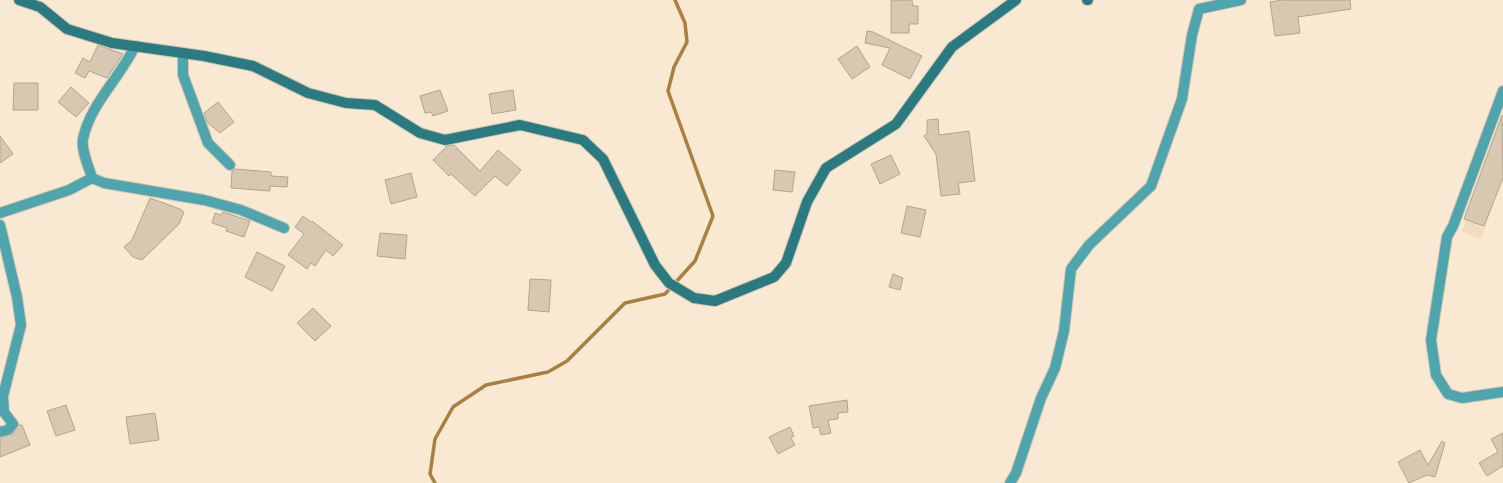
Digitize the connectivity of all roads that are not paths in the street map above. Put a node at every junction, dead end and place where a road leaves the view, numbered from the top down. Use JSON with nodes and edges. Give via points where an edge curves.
{"nodes":[{"id":1,"x":19,"y":0,"type":"edge"},
{"id":2,"x":1016,"y":0,"type":"edge"},
{"id":3,"x":1241,"y":0,"type":"edge"},
{"id":4,"x":135,"y":46,"type":"junction"},
{"id":5,"x":183,"y":53,"type":"junction"},
{"id":6,"x":1503,"y":91,"type":"edge"},
{"id":7,"x":230,"y":165,"type":"dead end"},
{"id":8,"x":92,"y":178,"type":"junction"},
{"id":9,"x":0,"y":213,"type":"edge"},
{"id":10,"x":0,"y":225,"type":"edge"},
{"id":11,"x":284,"y":228,"type":"dead end"},
{"id":12,"x":1503,"y":392,"type":"edge"},
{"id":13,"x":0,"y":432,"type":"edge"},
{"id":14,"x":1010,"y":483,"type":"edge"}],
"edges":[{"from":1,"to":4,"type":"street","via":[[40,7],[67,29],[112,43]]},
{"from":2,"to":5,"type":"street","via":[[952,46],[896,124],[826,168],[807,202],[786,263],[774,277],[715,302],[694,298],[669,283],[655,265],[603,159],[583,140],[520,125],[445,140],[420,133],[375,105],[346,103],[308,93],[253,66]]},
{"from":3,"to":14,"type":"street","via":[[1199,9],[1182,98],[1151,186],[1088,245],[1071,269],[1064,331],[1055,368],[1041,398],[1016,473]]},
{"from":4,"to":5,"type":"street"},
{"from":4,"to":8,"type":"street","via":[[128,62],[95,108],[83,140]]},
{"from":5,"to":7,"type":"street","via":[[183,75],[208,143]]},
{"from":6,"to":12,"type":"street","via":[[1447,237],[1431,340],[1436,375],[1448,394],[1462,398]]},
{"from":8,"to":9,"type":"street","via":[[69,190]]},
{"from":8,"to":11,"type":"street","via":[[104,183],[204,200],[241,210]]},
{"from":10,"to":13,"type":"street","via":[[21,325],[3,396],[4,412],[13,424],[8,430]]}]}
